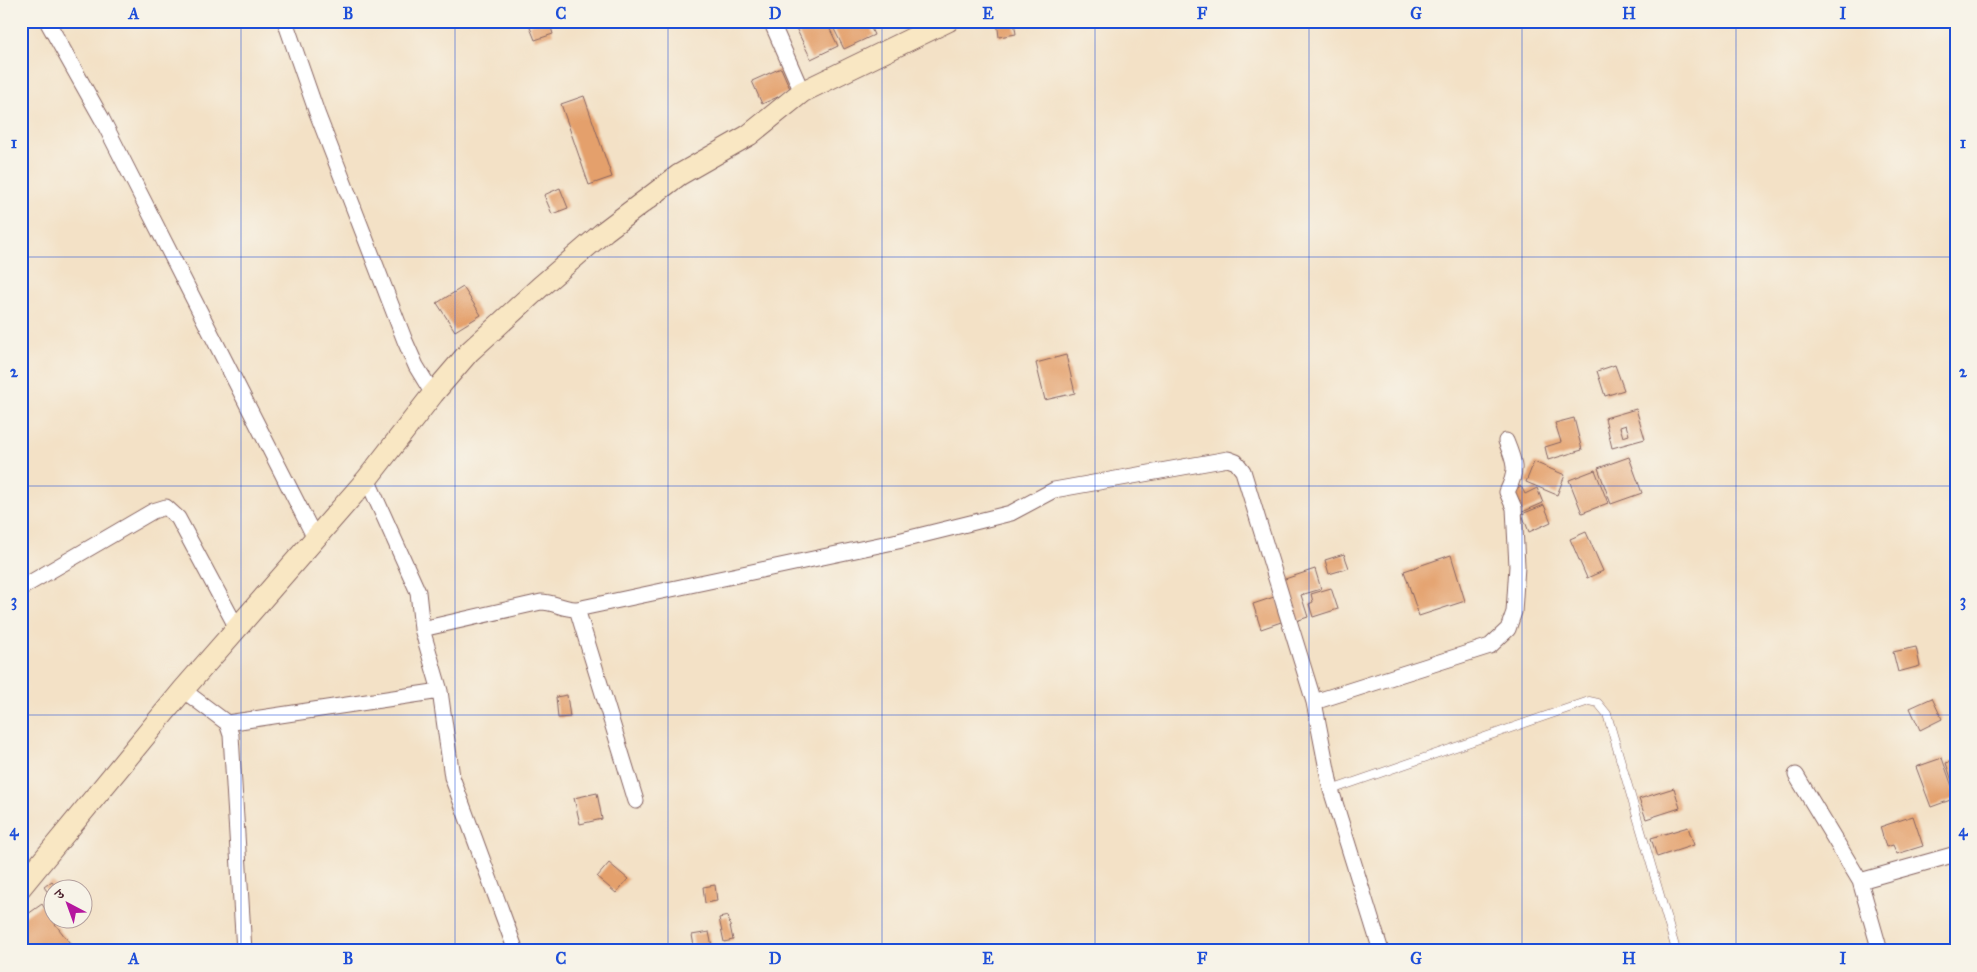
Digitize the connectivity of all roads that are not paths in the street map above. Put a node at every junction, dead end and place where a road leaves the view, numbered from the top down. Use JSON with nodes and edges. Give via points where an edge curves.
{"nodes":[{"id":1,"x":47,"y":21,"type":"edge"},
{"id":2,"x":285,"y":21,"type":"edge"},
{"id":3,"x":771,"y":21,"type":"edge"},
{"id":4,"x":948,"y":21,"type":"edge"},
{"id":5,"x":802,"y":92,"type":"junction"},
{"id":6,"x":433,"y":394,"type":"junction"},
{"id":7,"x":1506,"y":441,"type":"dead end"},
{"id":8,"x":367,"y":479,"type":"junction"},
{"id":9,"x":315,"y":538,"type":"junction"},
{"id":10,"x":21,"y":588,"type":"edge"},
{"id":11,"x":577,"y":610,"type":"junction"},
{"id":12,"x":237,"y":628,"type":"junction"},
{"id":13,"x":422,"y":629,"type":"junction"},
{"id":14,"x":183,"y":690,"type":"junction"},
{"id":15,"x":440,"y":690,"type":"junction"},
{"id":16,"x":1314,"y":702,"type":"junction"},
{"id":17,"x":228,"y":723,"type":"junction"},
{"id":18,"x":1796,"y":775,"type":"dead end"},
{"id":19,"x":1331,"y":790,"type":"junction"},
{"id":20,"x":636,"y":801,"type":"dead end"},
{"id":21,"x":1956,"y":854,"type":"edge"},
{"id":22,"x":1860,"y":881,"type":"junction"},
{"id":23,"x":21,"y":887,"type":"edge"},
{"id":24,"x":1676,"y":950,"type":"edge"},
{"id":25,"x":244,"y":951,"type":"edge"},
{"id":26,"x":516,"y":951,"type":"edge"},
{"id":27,"x":1381,"y":951,"type":"edge"},
{"id":28,"x":1880,"y":951,"type":"edge"}],
"edges":[{"from":1,"to":9,"type":"street","via":[[102,119]]},
{"from":2,"to":6,"type":"street","via":[[405,341]]},
{"from":3,"to":5,"type":"street"},
{"from":4,"to":5,"type":"street"},
{"from":5,"to":6,"type":"street","via":[[749,135],[679,176],[605,230],[469,352]]},
{"from":6,"to":8,"type":"street"},
{"from":7,"to":16,"type":"street","via":[[1516,464],[1507,492],[1514,508],[1517,566],[1514,612],[1508,629],[1490,646]]},
{"from":8,"to":9,"type":"street"},
{"from":8,"to":13,"type":"street","via":[[418,592]]},
{"from":9,"to":12,"type":"street"},
{"from":10,"to":12,"type":"street","via":[[166,506],[178,518]]},
{"from":11,"to":13,"type":"street","via":[[541,602]]},
{"from":11,"to":16,"type":"street","via":[[898,541],[1011,513],[1054,490],[1228,459],[1243,470]]},
{"from":11,"to":20,"type":"street"},
{"from":12,"to":14,"type":"street"},
{"from":13,"to":15,"type":"street"},
{"from":14,"to":17,"type":"street"},
{"from":14,"to":23,"type":"street"},
{"from":15,"to":17,"type":"street"},
{"from":15,"to":26,"type":"street","via":[[452,777]]},
{"from":16,"to":19,"type":"street"},
{"from":17,"to":25,"type":"street"},
{"from":18,"to":22,"type":"street"},
{"from":19,"to":24,"type":"lane","via":[[1589,701],[1598,703],[1607,714]]},
{"from":19,"to":27,"type":"street"},
{"from":21,"to":22,"type":"street"},
{"from":22,"to":28,"type":"street"}]}
